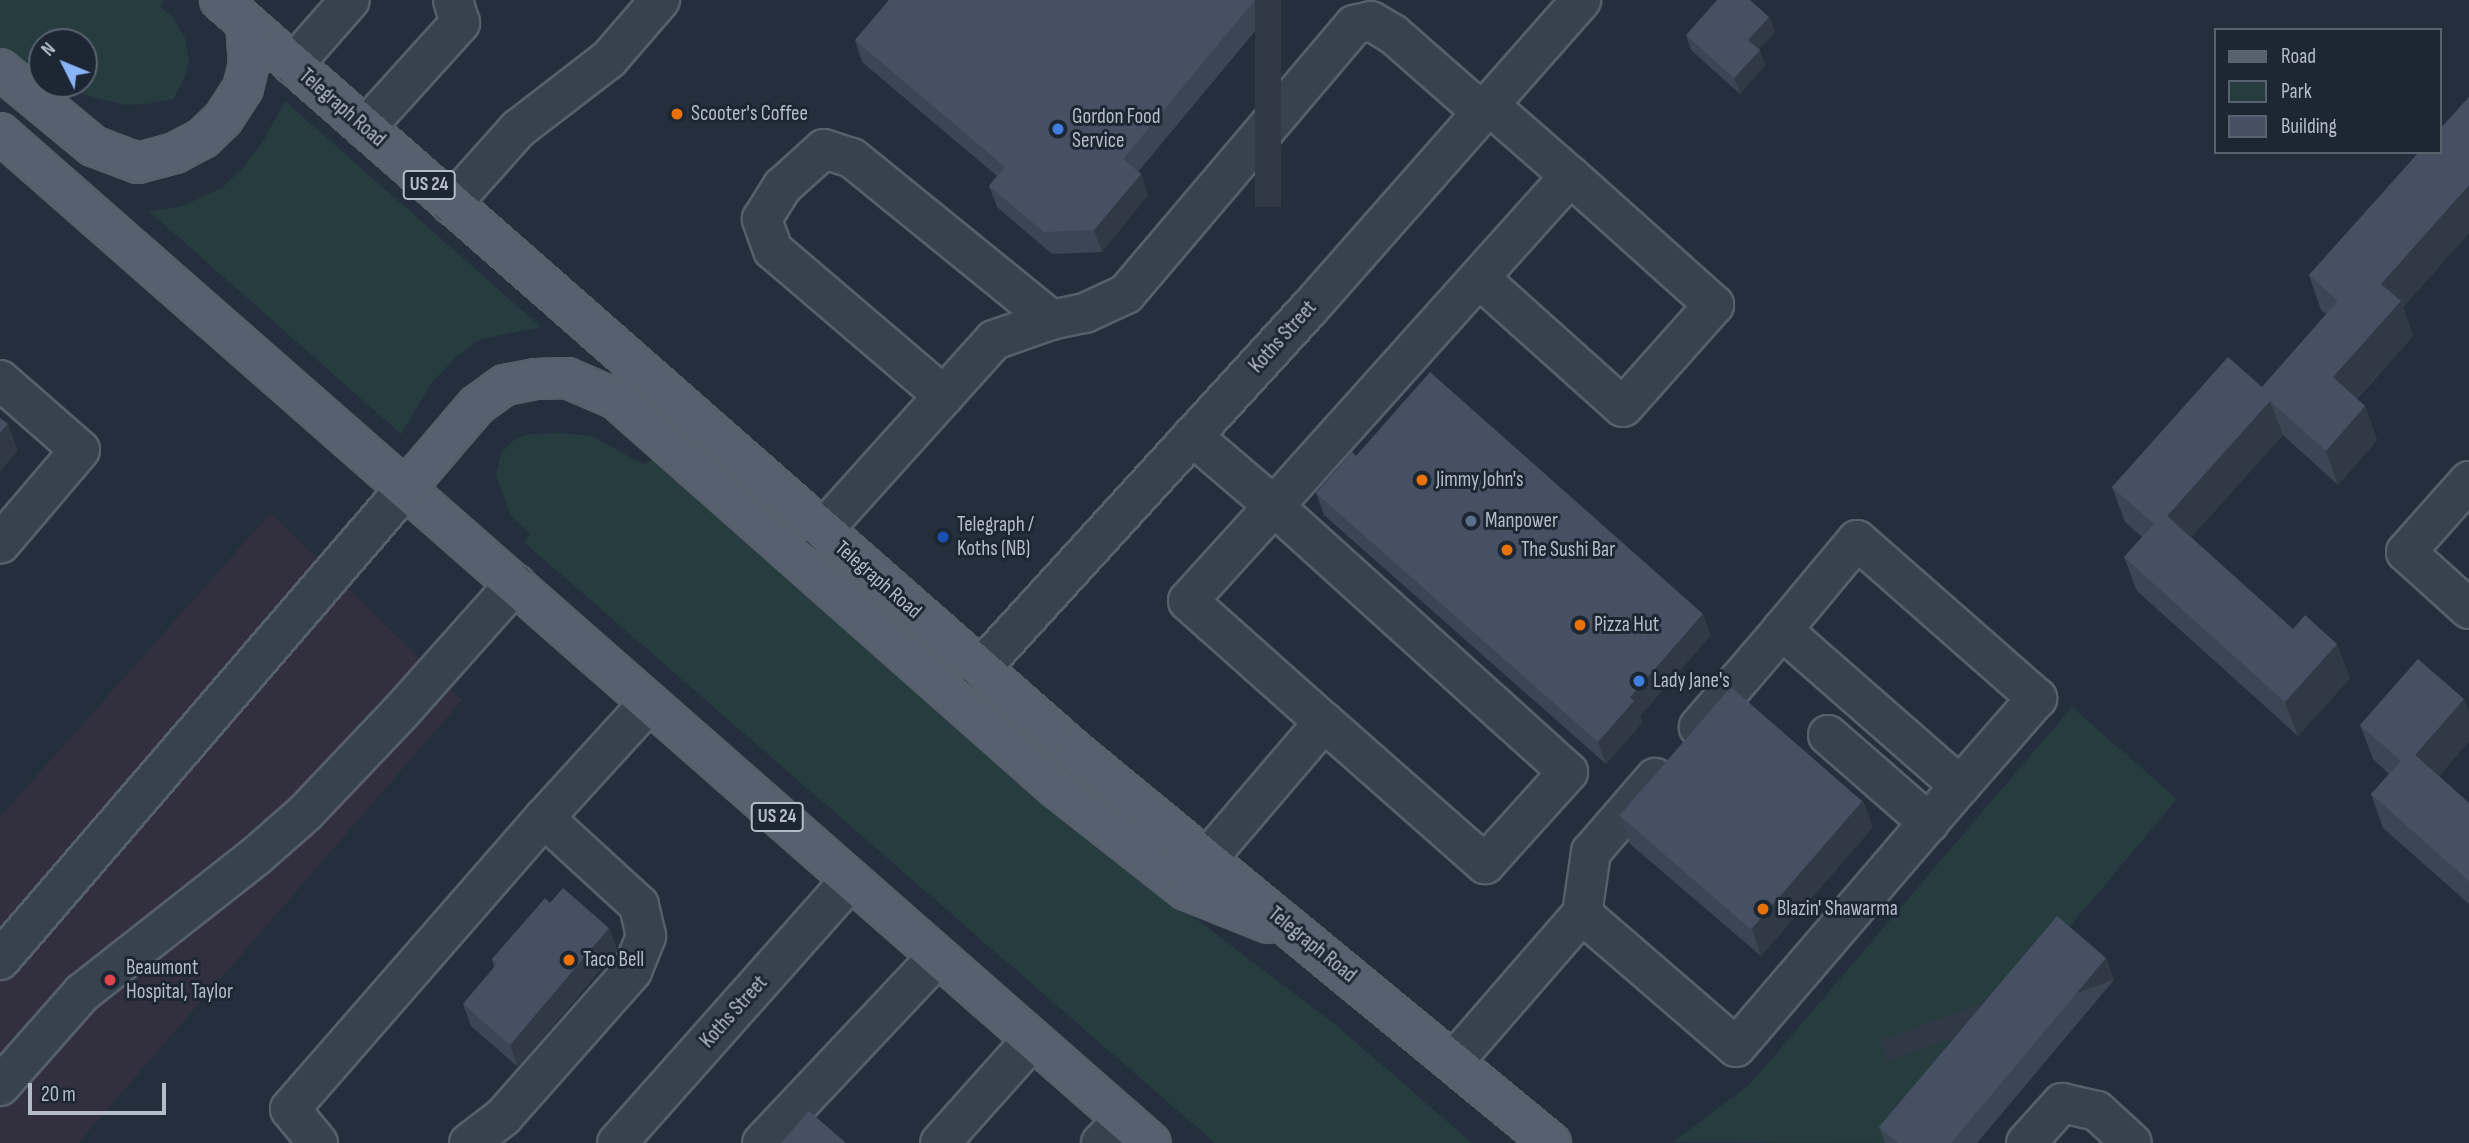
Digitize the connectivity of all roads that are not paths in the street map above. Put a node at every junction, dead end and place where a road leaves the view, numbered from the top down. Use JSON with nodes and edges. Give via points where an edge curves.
{"nodes":[{"id":1,"x":350,"y":0,"type":"edge"},
{"id":2,"x":453,"y":0,"type":"edge"},
{"id":3,"x":660,"y":0,"type":"edge"},
{"id":4,"x":1581,"y":0,"type":"edge"},
{"id":5,"x":1362,"y":10,"type":"edge"},
{"id":6,"x":233,"y":11,"type":"edge"},
{"id":7,"x":293,"y":65,"type":"junction"},
{"id":8,"x":0,"y":69,"type":"edge"},
{"id":9,"x":1486,"y":109,"type":"junction"},
{"id":10,"x":365,"y":128,"type":"junction"},
{"id":11,"x":0,"y":132,"type":"edge"},
{"id":12,"x":1570,"y":176,"type":"junction"},
{"id":13,"x":451,"y":204,"type":"junction"},
{"id":14,"x":1479,"y":278,"type":"junction"},
{"id":15,"x":1051,"y":320,"type":"junction"},
{"id":16,"x":0,"y":380,"type":"edge"},
{"id":17,"x":944,"y":396,"type":"junction"},
{"id":18,"x":1192,"y":436,"type":"junction"},
{"id":19,"x":2469,"y":481,"type":"edge"},
{"id":20,"x":406,"y":488,"type":"junction"},
{"id":21,"x":1274,"y":506,"type":"junction"},
{"id":22,"x":822,"y":531,"type":"junction"},
{"id":23,"x":0,"y":544,"type":"edge"},
{"id":24,"x":515,"y":584,"type":"junction"},
{"id":25,"x":2469,"y":609,"type":"edge"},
{"id":26,"x":1782,"y":630,"type":"junction"},
{"id":27,"x":980,"y":669,"type":"junction"},
{"id":28,"x":649,"y":703,"type":"junction"},
{"id":29,"x":1324,"y":722,"type":"junction"},
{"id":30,"x":1828,"y":735,"type":"dead end"},
{"id":31,"x":1960,"y":786,"type":"junction"},
{"id":32,"x":544,"y":818,"type":"junction"},
{"id":33,"x":1929,"y":823,"type":"junction"},
{"id":34,"x":1207,"y":859,"type":"junction"},
{"id":35,"x":850,"y":881,"type":"junction"},
{"id":36,"x":1581,"y":914,"type":"junction"},
{"id":37,"x":1303,"y":937,"type":"junction"},
{"id":38,"x":937,"y":957,"type":"junction"},
{"id":39,"x":0,"y":960,"type":"edge"},
{"id":40,"x":1032,"y":1040,"type":"junction"},
{"id":41,"x":1454,"y":1061,"type":"junction"},
{"id":42,"x":0,"y":1086,"type":"edge"},
{"id":43,"x":1125,"y":1135,"type":"edge"},
{"id":44,"x":318,"y":1143,"type":"edge"},
{"id":45,"x":469,"y":1143,"type":"edge"},
{"id":46,"x":617,"y":1143,"type":"edge"},
{"id":47,"x":762,"y":1143,"type":"edge"},
{"id":48,"x":940,"y":1143,"type":"edge"},
{"id":49,"x":1551,"y":1143,"type":"edge"},
{"id":50,"x":2026,"y":1143,"type":"edge"},
{"id":51,"x":2132,"y":1143,"type":"edge"}],
"edges":[{"from":1,"to":7,"type":"street"},
{"from":2,"to":10,"type":"street","via":[[460,23]]},
{"from":3,"to":13,"type":"street","via":[[609,59],[518,130]]},
{"from":4,"to":9,"type":"street","name":"Koths Street"},
{"from":5,"to":9,"type":"street"},
{"from":5,"to":15,"type":"street","via":[[1126,293],[1084,313]]},
{"from":6,"to":7,"type":"main road","name":"Telegraph Road","number":"US 24"},
{"from":6,"to":8,"type":"main road","via":[[249,64],[243,88],[223,119],[203,138],[175,153],[138,163],[93,146]]},
{"from":7,"to":10,"type":"main road","name":"Telegraph Road","number":"US 24"},
{"from":9,"to":12,"type":"street"},
{"from":9,"to":18,"type":"street","name":"Koths Street"},
{"from":10,"to":13,"type":"main road","name":"Telegraph Road","number":"US 24"},
{"from":11,"to":20,"type":"main road","number":"US 24"},
{"from":12,"to":14,"type":"street"},
{"from":12,"to":14,"type":"street","via":[[1714,305],[1623,408]]},
{"from":13,"to":22,"type":"main road","name":"Telegraph Road","number":"US 24"},
{"from":14,"to":21,"type":"street"},
{"from":15,"to":17,"type":"street","via":[[994,340]]},
{"from":15,"to":17,"type":"street","via":[[852,158],[824,149],[783,186],[762,219],[773,250]]},
{"from":16,"to":23,"type":"street","via":[[80,450]]},
{"from":17,"to":22,"type":"street"},
{"from":18,"to":21,"type":"street"},
{"from":18,"to":27,"type":"street","name":"Koths Street"},
{"from":19,"to":25,"type":"street","via":[[2406,552]]},
{"from":20,"to":24,"type":"main road","number":"US 24"},
{"from":20,"to":37,"type":"main road","via":[[477,405],[505,386],[566,378],[616,399],[1055,787],[1186,890]]},
{"from":20,"to":39,"type":"street"},
{"from":21,"to":29,"type":"street","via":[[1188,601]]},
{"from":21,"to":29,"type":"street","via":[[1569,772],[1485,864]]},
{"from":22,"to":27,"type":"main road","name":"Telegraph Road","number":"US 24"},
{"from":24,"to":28,"type":"main road","number":"US 24"},
{"from":24,"to":42,"type":"street","via":[[305,813],[82,993]]},
{"from":26,"to":31,"type":"street"},
{"from":26,"to":31,"type":"street","via":[[1857,540],[2037,698]]},
{"from":26,"to":36,"type":"street","via":[[1591,852]]},
{"from":27,"to":34,"type":"main road","name":"Telegraph Road","number":"US 24"},
{"from":28,"to":32,"type":"street"},
{"from":28,"to":35,"type":"main road","number":"US 24"},
{"from":29,"to":34,"type":"street"},
{"from":30,"to":33,"type":"street"},
{"from":31,"to":33,"type":"street"},
{"from":32,"to":44,"type":"street","via":[[290,1109]]},
{"from":32,"to":45,"type":"street","via":[[639,905],[646,936],[632,971],[503,1117]]},
{"from":33,"to":36,"type":"street","via":[[1736,1047]]},
{"from":34,"to":37,"type":"main road","name":"Telegraph Road","number":"US 24"},
{"from":35,"to":38,"type":"main road","number":"US 24"},
{"from":35,"to":46,"type":"street","name":"Koths Street"},
{"from":36,"to":41,"type":"street"},
{"from":37,"to":41,"type":"main road","name":"Telegraph Road","number":"US 24"},
{"from":38,"to":40,"type":"main road","number":"US 24"},
{"from":38,"to":47,"type":"street"},
{"from":40,"to":43,"type":"main road","number":"US 24"},
{"from":40,"to":48,"type":"street"},
{"from":41,"to":49,"type":"main road","name":"Telegraph Road","number":"US 24"},
{"from":50,"to":51,"type":"street","via":[[2062,1103],[2097,1111]]}]}
